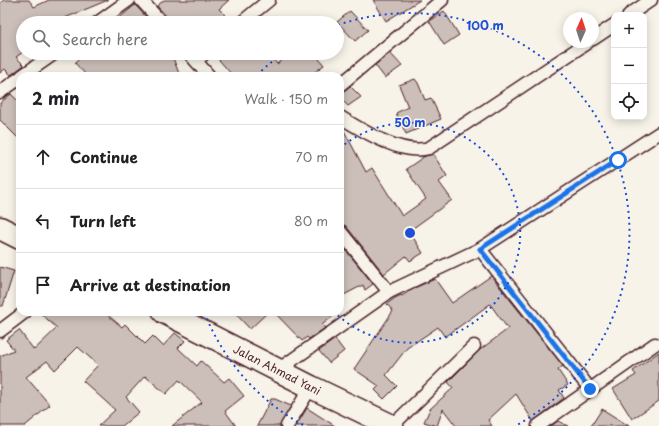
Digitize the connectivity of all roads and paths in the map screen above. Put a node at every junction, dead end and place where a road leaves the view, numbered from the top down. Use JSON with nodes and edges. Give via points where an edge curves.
{"nodes":[{"id":1,"x":129,"y":0,"type":"edge"},
{"id":2,"x":141,"y":0,"type":"edge"},
{"id":3,"x":269,"y":0,"type":"edge"},
{"id":4,"x":442,"y":0,"type":"edge"},
{"id":5,"x":651,"y":0,"type":"edge"},
{"id":6,"x":633,"y":12,"type":"edge"},
{"id":7,"x":107,"y":16,"type":"edge"},
{"id":8,"x":156,"y":16,"type":"edge"},
{"id":9,"x":250,"y":16,"type":"edge"},
{"id":10,"x":611,"y":27,"type":"edge"},
{"id":11,"x":599,"y":35,"type":"edge"},
{"id":12,"x":579,"y":48,"type":"edge"},
{"id":13,"x":45,"y":60,"type":"edge"},
{"id":14,"x":199,"y":60,"type":"edge"},
{"id":15,"x":28,"y":72,"type":"edge"},
{"id":16,"x":207,"y":72,"type":"edge"},
{"id":17,"x":16,"y":81,"type":"edge"},
{"id":18,"x":344,"y":82,"type":"edge"},
{"id":19,"x":0,"y":92,"type":"edge"},
{"id":20,"x":344,"y":120,"type":"edge"},
{"id":21,"x":659,"y":134,"type":"edge"},
{"id":22,"x":0,"y":228,"type":"edge"},
{"id":23,"x":16,"y":236,"type":"edge"},
{"id":24,"x":344,"y":236,"type":"edge"},
{"id":25,"x":480,"y":249,"type":"junction"},
{"id":26,"x":389,"y":292,"type":"junction"},
{"id":27,"x":21,"y":316,"type":"edge"},
{"id":28,"x":172,"y":316,"type":"edge"},
{"id":29,"x":0,"y":331,"type":"edge"},
{"id":30,"x":655,"y":344,"type":"dead end"},
{"id":31,"x":474,"y":346,"type":"dead end"},
{"id":32,"x":278,"y":370,"type":"junction"},
{"id":33,"x":310,"y":387,"type":"junction"},
{"id":34,"x":590,"y":389,"type":"junction"},
{"id":35,"x":288,"y":426,"type":"edge"},
{"id":36,"x":392,"y":426,"type":"edge"},
{"id":37,"x":538,"y":426,"type":"edge"}],
"edges":[{"from":1,"to":7,"type":"street"},
{"from":2,"to":8,"type":"street"},
{"from":3,"to":9,"type":"street"},
{"from":4,"to":18,"type":"street"},
{"from":5,"to":6,"type":"street"},
{"from":10,"to":11,"type":"street"},
{"from":12,"to":20,"type":"street","via":[[425,149],[408,150],[366,134]]},
{"from":13,"to":15,"type":"street"},
{"from":14,"to":16,"type":"street"},
{"from":17,"to":19,"type":"street"},
{"from":21,"to":25,"type":"street"},
{"from":22,"to":23,"type":"highway"},
{"from":24,"to":26,"type":"street"},
{"from":25,"to":26,"type":"street"},
{"from":25,"to":34,"type":"street"},
{"from":26,"to":32,"type":"street"},
{"from":27,"to":29,"type":"street"},
{"from":28,"to":32,"type":"highway","name":"Jalan Ahmad Yani"},
{"from":30,"to":34,"type":"street"},
{"from":31,"to":36,"type":"street"},
{"from":32,"to":33,"type":"highway","name":"Jalan Ahmad Yani"},
{"from":33,"to":35,"type":"street"},
{"from":33,"to":36,"type":"highway","name":"Jalan Ahmad Yani"},
{"from":34,"to":37,"type":"street"}]}
